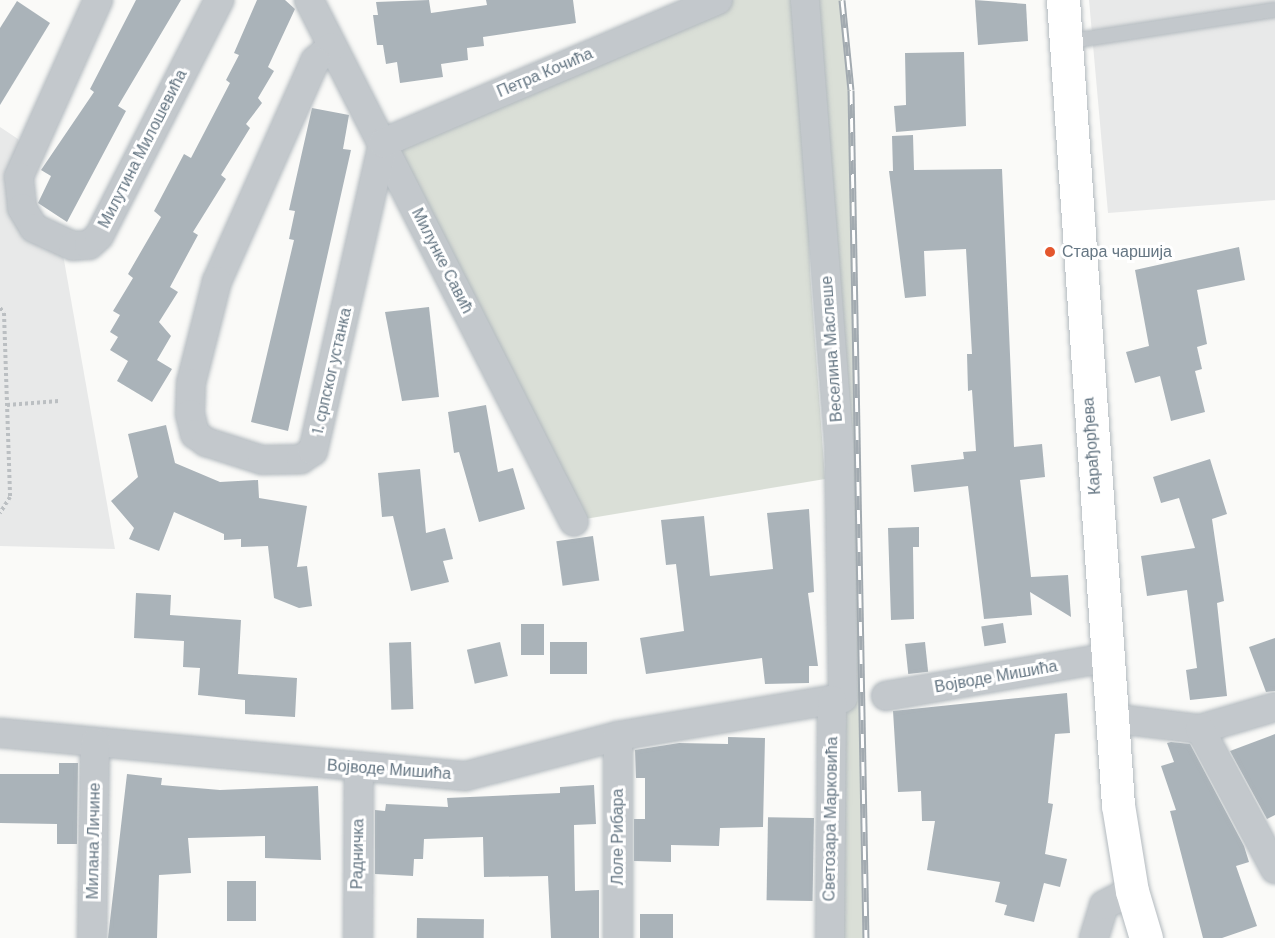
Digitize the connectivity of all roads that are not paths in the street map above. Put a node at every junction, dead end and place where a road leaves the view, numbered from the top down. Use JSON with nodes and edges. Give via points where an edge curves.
{"nodes":[{"id":1,"x":98,"y":0,"type":"edge"},
{"id":2,"x":219,"y":0,"type":"edge"},
{"id":3,"x":309,"y":0,"type":"edge"},
{"id":4,"x":805,"y":0,"type":"edge"},
{"id":5,"x":1063,"y":0,"type":"edge"},
{"id":6,"x":714,"y":4,"type":"edge"},
{"id":7,"x":1275,"y":10,"type":"edge"},
{"id":8,"x":1065,"y":42,"type":"junction"},
{"id":9,"x":331,"y":47,"type":"junction"},
{"id":10,"x":383,"y":143,"type":"junction"},
{"id":11,"x":574,"y":522,"type":"dead end"},
{"id":12,"x":1106,"y":658,"type":"junction"},
{"id":13,"x":886,"y":696,"type":"dead end"},
{"id":14,"x":838,"y":699,"type":"junction"},
{"id":15,"x":1275,"y":707,"type":"edge"},
{"id":16,"x":1110,"y":718,"type":"junction"},
{"id":17,"x":1200,"y":729,"type":"junction"},
{"id":18,"x":0,"y":733,"type":"edge"},
{"id":19,"x":618,"y":736,"type":"junction"},
{"id":20,"x":96,"y":743,"type":"junction"},
{"id":21,"x":359,"y":770,"type":"junction"},
{"id":22,"x":1275,"y":869,"type":"edge"},
{"id":23,"x":1132,"y":891,"type":"junction"},
{"id":24,"x":92,"y":938,"type":"edge"},
{"id":25,"x":358,"y":938,"type":"edge"},
{"id":26,"x":618,"y":938,"type":"edge"},
{"id":27,"x":830,"y":938,"type":"edge"},
{"id":28,"x":1094,"y":938,"type":"edge"},
{"id":29,"x":1146,"y":938,"type":"edge"}],
"edges":[{"from":1,"to":2,"type":"street","name":"Милутина Милошевића","via":[[20,177],[22,208],[34,228],[73,246],[89,245],[99,236]]},
{"from":3,"to":9,"type":"street","name":"Милунке Савић"},
{"from":4,"to":14,"type":"street","name":"Веселина Маслеше","via":[[839,443]]},
{"from":5,"to":8,"type":"street","name":"Карађорђева"},
{"from":6,"to":10,"type":"street","name":"Петра Кочића","via":[[544,71]]},
{"from":7,"to":8,"type":"lane"},
{"from":8,"to":12,"type":"street","name":"Карађорђева"},
{"from":9,"to":10,"type":"street","name":"Милунке Савић"},
{"from":9,"to":10,"type":"street","name":"1. српског устанка","via":[[315,61],[217,281],[191,382],[190,414],[195,434],[206,442],[262,460],[301,459],[313,451]]},
{"from":10,"to":11,"type":"street","name":"Милунке Савић"},
{"from":12,"to":13,"type":"street","name":"Војводе Мишића"},
{"from":12,"to":16,"type":"street","name":"Карађорђева"},
{"from":14,"to":19,"type":"street","name":"Војводе Мишића"},
{"from":14,"to":27,"type":"street","name":"Светозара Марковића"},
{"from":15,"to":17,"type":"street"},
{"from":16,"to":17,"type":"street"},
{"from":16,"to":23,"type":"street","name":"Карађорђева"},
{"from":17,"to":22,"type":"street"},
{"from":18,"to":20,"type":"street","name":"Војводе Мишића"},
{"from":19,"to":21,"type":"street","name":"Војводе Мишића","via":[[466,776]]},
{"from":19,"to":26,"type":"street","name":"Лоле Рибара"},
{"from":20,"to":21,"type":"street","name":"Војводе Мишића"},
{"from":20,"to":24,"type":"street","name":"Милана Личине"},
{"from":21,"to":25,"type":"street","name":"Радничка"},
{"from":23,"to":28,"type":"street","via":[[1104,905]]},
{"from":23,"to":29,"type":"street","name":"Карађорђева"}]}
